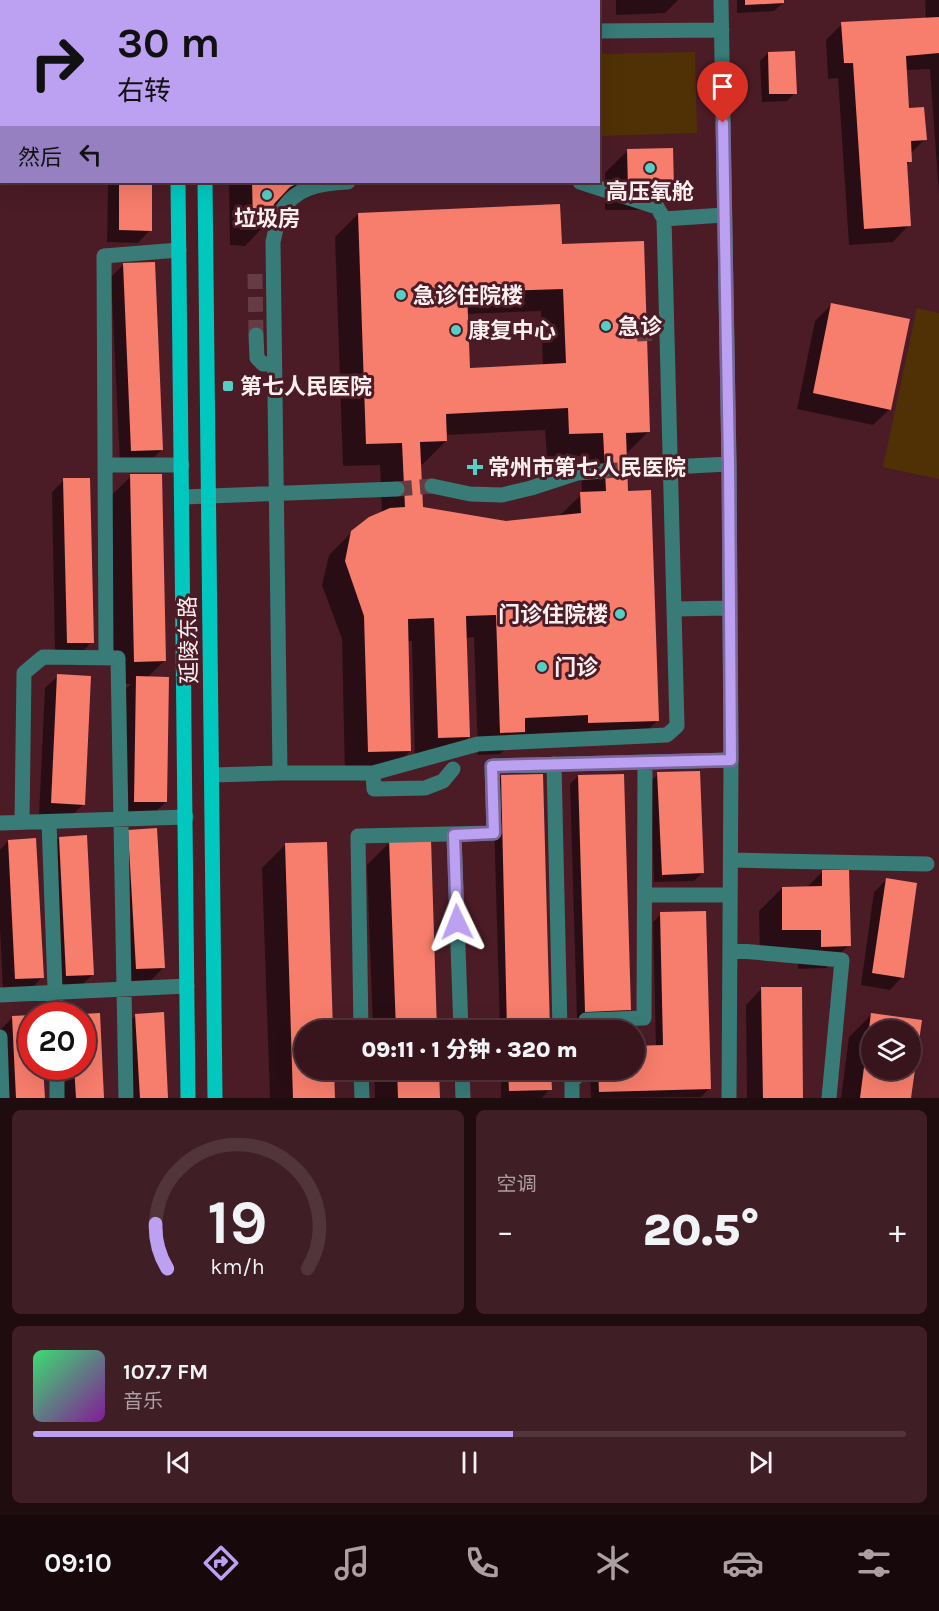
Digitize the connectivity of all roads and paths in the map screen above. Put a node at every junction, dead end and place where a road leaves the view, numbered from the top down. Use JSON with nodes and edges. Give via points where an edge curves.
{"nodes":[{"id":1,"x":721,"y":0,"type":"edge"},
{"id":2,"x":722,"y":30,"type":"junction"},
{"id":3,"x":600,"y":31,"type":"edge"},
{"id":4,"x":178,"y":183,"type":"edge"},
{"id":5,"x":205,"y":183,"type":"edge"},
{"id":6,"x":321,"y":183,"type":"edge"},
{"id":7,"x":583,"y":183,"type":"edge"},
{"id":8,"x":724,"y":216,"type":"junction"},
{"id":9,"x":664,"y":219,"type":"junction"},
{"id":10,"x":179,"y":250,"type":"junction"},
{"id":11,"x":256,"y":335,"type":"tunnel mouth"},
{"id":12,"x":274,"y":364,"type":"junction"},
{"id":13,"x":729,"y":464,"type":"junction"},
{"id":14,"x":105,"y":465,"type":"junction"},
{"id":15,"x":182,"y":465,"type":"junction"},
{"id":16,"x":672,"y":467,"type":"junction"},
{"id":17,"x":631,"y":469,"type":"tunnel mouth"},
{"id":18,"x":603,"y":471,"type":"tunnel mouth"},
{"id":19,"x":432,"y":486,"type":"tunnel mouth"},
{"id":20,"x":397,"y":489,"type":"tunnel mouth"},
{"id":21,"x":208,"y":495,"type":"junction"},
{"id":22,"x":276,"y":495,"type":"junction"},
{"id":23,"x":183,"y":497,"type":"junction"},
{"id":24,"x":729,"y":608,"type":"junction"},
{"id":25,"x":675,"y":609,"type":"junction"},
{"id":26,"x":106,"y":658,"type":"junction"},
{"id":27,"x":731,"y":760,"type":"junction"},
{"id":28,"x":645,"y":763,"type":"junction"},
{"id":29,"x":554,"y":764,"type":"junction"},
{"id":30,"x":453,"y":769,"type":"dead end"},
{"id":31,"x":280,"y":773,"type":"junction"},
{"id":32,"x":373,"y":773,"type":"junction"},
{"id":33,"x":213,"y":775,"type":"junction"},
{"id":34,"x":186,"y":817,"type":"junction"},
{"id":35,"x":120,"y":819,"type":"junction"},
{"id":36,"x":22,"y":822,"type":"junction"},
{"id":37,"x":49,"y":822,"type":"junction"},
{"id":38,"x":0,"y":823,"type":"edge"},
{"id":39,"x":454,"y":835,"type":"junction"},
{"id":40,"x":731,"y":860,"type":"junction"},
{"id":41,"x":927,"y":864,"type":"dead end"},
{"id":42,"x":645,"y":895,"type":"junction"},
{"id":43,"x":730,"y":895,"type":"junction"},
{"id":44,"x":730,"y":950,"type":"junction"},
{"id":45,"x":187,"y":986,"type":"junction"},
{"id":46,"x":123,"y":989,"type":"junction"},
{"id":47,"x":55,"y":992,"type":"junction"},
{"id":48,"x":0,"y":995,"type":"edge"},
{"id":49,"x":55,"y":1002,"type":"edge"},
{"id":50,"x":361,"y":1020,"type":"edge"},
{"id":51,"x":461,"y":1020,"type":"edge"},
{"id":52,"x":560,"y":1020,"type":"edge"},
{"id":53,"x":586,"y":1020,"type":"edge"},
{"id":54,"x":0,"y":1037,"type":"edge"},
{"id":55,"x":57,"y":1080,"type":"edge"},
{"id":56,"x":361,"y":1080,"type":"edge"},
{"id":57,"x":462,"y":1080,"type":"edge"},
{"id":58,"x":568,"y":1080,"type":"edge"},
{"id":59,"x":2,"y":1098,"type":"edge"},
{"id":60,"x":57,"y":1098,"type":"edge"},
{"id":61,"x":126,"y":1098,"type":"edge"},
{"id":62,"x":188,"y":1098,"type":"edge"},
{"id":63,"x":215,"y":1098,"type":"edge"},
{"id":64,"x":362,"y":1098,"type":"edge"},
{"id":65,"x":463,"y":1098,"type":"edge"},
{"id":66,"x":572,"y":1098,"type":"edge"},
{"id":67,"x":729,"y":1098,"type":"edge"},
{"id":68,"x":829,"y":1098,"type":"edge"}],
"edges":[{"from":1,"to":2,"type":"street"},
{"from":2,"to":3,"type":"street"},
{"from":2,"to":8,"type":"street"},
{"from":4,"to":10,"type":"main road","name":"延陵东路"},
{"from":5,"to":21,"type":"main road","name":"延陵东路"},
{"from":6,"to":12,"type":"street","via":[[296,194],[280,213],[273,242]]},
{"from":7,"to":9,"type":"street","via":[[657,207]]},
{"from":8,"to":9,"type":"street"},
{"from":8,"to":13,"type":"street"},
{"from":9,"to":16,"type":"street","via":[[663,333]]},
{"from":10,"to":14,"type":"street","via":[[104,256]]},
{"from":10,"to":15,"type":"main road","name":"延陵东路"},
{"from":11,"to":12,"type":"street","via":[[257,358],[263,364]]},
{"from":12,"to":22,"type":"street"},
{"from":13,"to":16,"type":"street"},
{"from":13,"to":24,"type":"street"},
{"from":14,"to":15,"type":"street"},
{"from":14,"to":26,"type":"street"},
{"from":15,"to":23,"type":"main road","name":"延陵东路"},
{"from":16,"to":17,"type":"street"},
{"from":16,"to":25,"type":"street"},
{"from":18,"to":19,"type":"street","via":[[578,473],[502,495],[470,494]]},
{"from":20,"to":22,"type":"street"},
{"from":21,"to":22,"type":"street"},
{"from":21,"to":23,"type":"street"},
{"from":21,"to":33,"type":"main road","name":"延陵东路"},
{"from":22,"to":31,"type":"street"},
{"from":23,"to":34,"type":"main road","name":"延陵东路"},
{"from":24,"to":25,"type":"street"},
{"from":24,"to":27,"type":"street"},
{"from":25,"to":32,"type":"street","via":[[677,726],[668,735],[478,744]]},
{"from":26,"to":35,"type":"street","via":[[118,658]]},
{"from":26,"to":36,"type":"street","via":[[43,657],[24,673]]},
{"from":27,"to":28,"type":"street"},
{"from":27,"to":40,"type":"street"},
{"from":28,"to":29,"type":"street"},
{"from":28,"to":42,"type":"street"},
{"from":29,"to":39,"type":"street","via":[[492,766],[494,833]]},
{"from":29,"to":52,"type":"street"},
{"from":30,"to":32,"type":"street","via":[[443,782],[425,788],[374,789]]},
{"from":31,"to":32,"type":"street"},
{"from":31,"to":33,"type":"street"},
{"from":33,"to":63,"type":"main road","name":"延陵东路"},
{"from":34,"to":35,"type":"street"},
{"from":34,"to":45,"type":"main road","name":"延陵东路"},
{"from":35,"to":37,"type":"street"},
{"from":35,"to":46,"type":"street"},
{"from":36,"to":37,"type":"street"},
{"from":36,"to":38,"type":"street"},
{"from":37,"to":47,"type":"street"},
{"from":39,"to":50,"type":"street","via":[[358,836]]},
{"from":39,"to":51,"type":"street"},
{"from":40,"to":41,"type":"street"},
{"from":40,"to":43,"type":"street"},
{"from":42,"to":43,"type":"street"},
{"from":42,"to":53,"type":"street","via":[[644,1017]]},
{"from":43,"to":44,"type":"street"},
{"from":44,"to":67,"type":"street"},
{"from":44,"to":68,"type":"street","via":[[842,960]]},
{"from":45,"to":46,"type":"street"},
{"from":45,"to":62,"type":"main road","name":"延陵东路"},
{"from":46,"to":47,"type":"street"},
{"from":46,"to":61,"type":"street"},
{"from":47,"to":48,"type":"street"},
{"from":47,"to":49,"type":"street"},
{"from":54,"to":59,"type":"street"},
{"from":55,"to":60,"type":"street"},
{"from":56,"to":64,"type":"street"},
{"from":57,"to":65,"type":"street"},
{"from":58,"to":66,"type":"street"}]}
